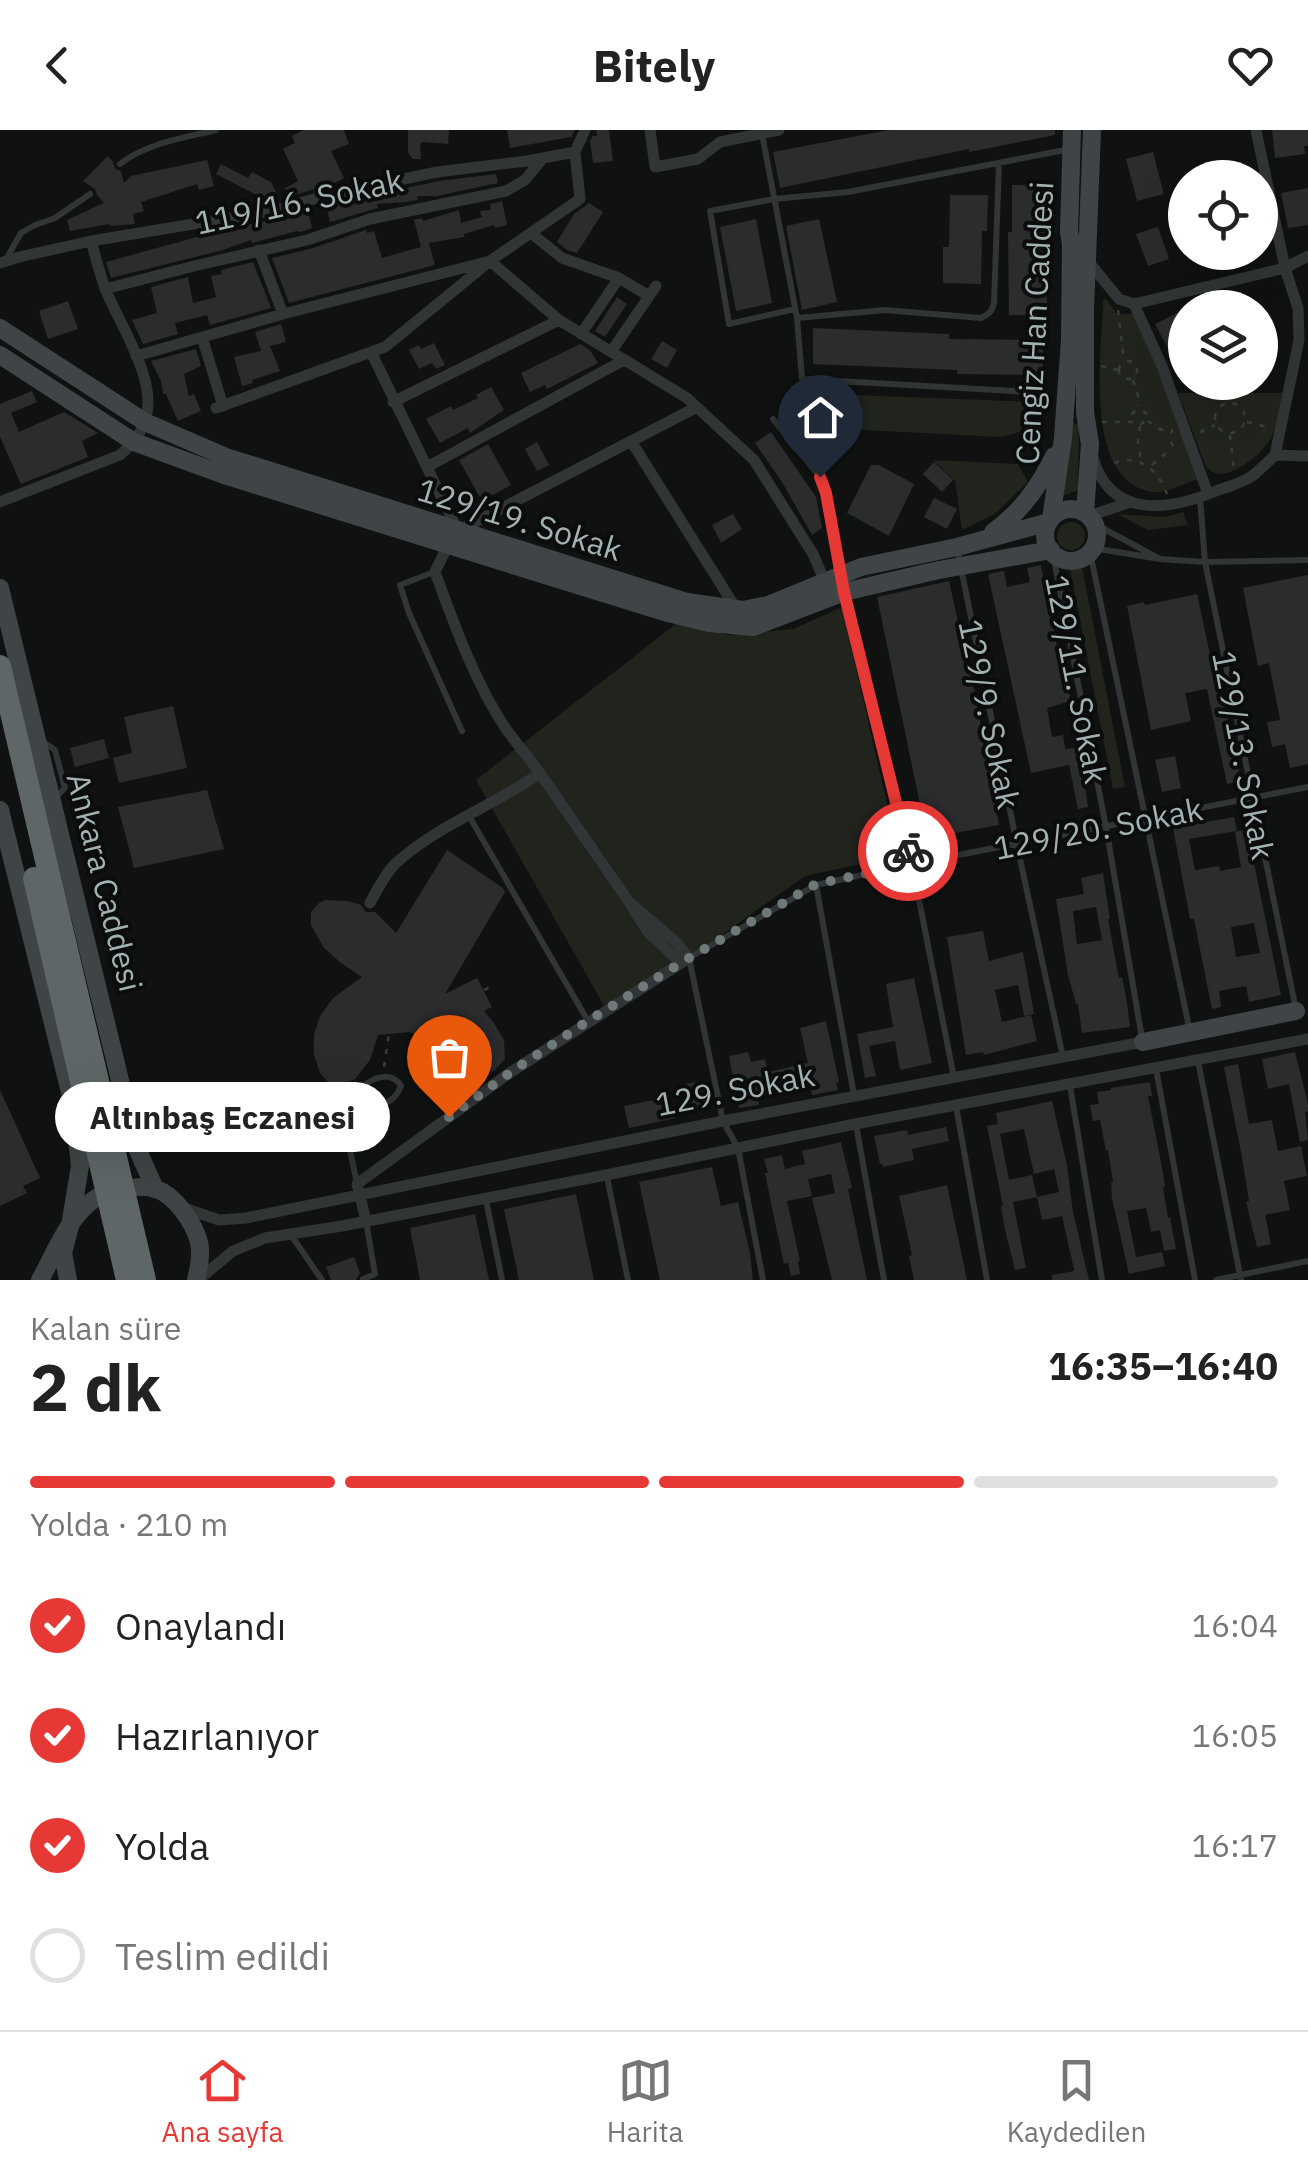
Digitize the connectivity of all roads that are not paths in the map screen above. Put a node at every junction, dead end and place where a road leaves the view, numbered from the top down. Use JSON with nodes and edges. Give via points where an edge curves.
{"nodes":[{"id":1,"x":216,"y":130,"type":"edge"},
{"id":2,"x":585,"y":130,"type":"edge"},
{"id":3,"x":650,"y":130,"type":"edge"},
{"id":4,"x":778,"y":130,"type":"edge"},
{"id":5,"x":1092,"y":130,"type":"edge"},
{"id":6,"x":1256,"y":130,"type":"edge"},
{"id":7,"x":762,"y":134,"type":"junction"},
{"id":8,"x":719,"y":136,"type":"edge"},
{"id":9,"x":1072,"y":140,"type":"edge"},
{"id":10,"x":575,"y":152,"type":"junction"},
{"id":11,"x":542,"y":158,"type":"junction"},
{"id":12,"x":1000,"y":163,"type":"junction"},
{"id":13,"x":120,"y":164,"type":"dead end"},
{"id":14,"x":90,"y":194,"type":"dead end"},
{"id":15,"x":774,"y":200,"type":"junction"},
{"id":16,"x":531,"y":233,"type":"junction"},
{"id":17,"x":91,"y":241,"type":"junction"},
{"id":18,"x":1071,"y":244,"type":"junction"},
{"id":19,"x":260,"y":250,"type":"junction"},
{"id":20,"x":1308,"y":256,"type":"edge"},
{"id":21,"x":490,"y":261,"type":"junction"},
{"id":22,"x":1088,"y":261,"type":"junction"},
{"id":23,"x":2,"y":262,"type":"edge"},
{"id":24,"x":1285,"y":268,"type":"junction"},
{"id":25,"x":619,"y":278,"type":"junction"},
{"id":26,"x":106,"y":289,"type":"junction"},
{"id":27,"x":1134,"y":304,"type":"junction"},
{"id":28,"x":1303,"y":310,"type":"edge"},
{"id":29,"x":283,"y":314,"type":"junction"},
{"id":30,"x":796,"y":314,"type":"junction"},
{"id":31,"x":559,"y":320,"type":"junction"},
{"id":32,"x":0,"y":328,"type":"edge"},
{"id":33,"x":581,"y":334,"type":"junction"},
{"id":34,"x":202,"y":338,"type":"junction"},
{"id":35,"x":370,"y":352,"type":"junction"},
{"id":36,"x":611,"y":352,"type":"junction"},
{"id":37,"x":0,"y":355,"type":"edge"},
{"id":38,"x":136,"y":356,"type":"junction"},
{"id":39,"x":624,"y":360,"type":"junction"},
{"id":40,"x":1046,"y":394,"type":"dead end"},
{"id":41,"x":394,"y":402,"type":"junction"},
{"id":42,"x":697,"y":407,"type":"junction"},
{"id":43,"x":773,"y":419,"type":"dead end"},
{"id":44,"x":144,"y":422,"type":"junction"},
{"id":45,"x":1063,"y":438,"type":"junction"},
{"id":46,"x":134,"y":442,"type":"junction"},
{"id":47,"x":630,"y":442,"type":"junction"},
{"id":48,"x":1090,"y":444,"type":"junction"},
{"id":49,"x":1276,"y":455,"type":"junction"},
{"id":50,"x":1308,"y":456,"type":"edge"},
{"id":51,"x":427,"y":468,"type":"junction"},
{"id":52,"x":1204,"y":496,"type":"junction"},
{"id":53,"x":0,"y":502,"type":"edge"},
{"id":54,"x":1128,"y":502,"type":"junction"},
{"id":55,"x":1090,"y":518,"type":"junction"},
{"id":56,"x":1050,"y":520,"type":"junction"},
{"id":57,"x":986,"y":537,"type":"junction"},
{"id":58,"x":453,"y":538,"type":"junction"},
{"id":59,"x":956,"y":547,"type":"junction"},
{"id":60,"x":1092,"y":550,"type":"junction"},
{"id":61,"x":1052,"y":552,"type":"junction"},
{"id":62,"x":1160,"y":558,"type":"junction"},
{"id":63,"x":1308,"y":560,"type":"edge"},
{"id":64,"x":1205,"y":562,"type":"junction"},
{"id":65,"x":960,"y":568,"type":"junction"},
{"id":66,"x":435,"y":572,"type":"junction"},
{"id":67,"x":837,"y":583,"type":"junction"},
{"id":68,"x":0,"y":588,"type":"edge"},
{"id":69,"x":738,"y":610,"type":"junction"},
{"id":70,"x":0,"y":666,"type":"edge"},
{"id":71,"x":0,"y":728,"type":"edge"},
{"id":72,"x":462,"y":731,"type":"dead end"},
{"id":73,"x":540,"y":773,"type":"junction"},
{"id":74,"x":1308,"y":787,"type":"edge"},
{"id":75,"x":1253,"y":798,"type":"junction"},
{"id":76,"x":0,"y":810,"type":"edge"},
{"id":77,"x":470,"y":816,"type":"junction"},
{"id":78,"x":1147,"y":818,"type":"junction"},
{"id":79,"x":1106,"y":827,"type":"junction"},
{"id":80,"x":1017,"y":845,"type":"junction"},
{"id":81,"x":912,"y":864,"type":"junction"},
{"id":82,"x":816,"y":884,"type":"junction"},
{"id":83,"x":370,"y":903,"type":"dead end"},
{"id":84,"x":685,"y":960,"type":"junction"},
{"id":85,"x":1302,"y":1010,"type":"edge"},
{"id":86,"x":588,"y":1021,"type":"junction"},
{"id":87,"x":1190,"y":1033,"type":"junction"},
{"id":88,"x":1308,"y":1039,"type":"edge"},
{"id":89,"x":1143,"y":1042,"type":"junction"},
{"id":90,"x":1063,"y":1056,"type":"junction"},
{"id":91,"x":1198,"y":1060,"type":"junction"},
{"id":92,"x":1156,"y":1068,"type":"junction"},
{"id":93,"x":954,"y":1078,"type":"junction"},
{"id":94,"x":1069,"y":1084,"type":"junction"},
{"id":95,"x":854,"y":1097,"type":"junction"},
{"id":96,"x":359,"y":1098,"type":"junction"},
{"id":97,"x":956,"y":1104,"type":"junction"},
{"id":98,"x":724,"y":1121,"type":"junction"},
{"id":99,"x":855,"y":1124,"type":"junction"},
{"id":100,"x":738,"y":1148,"type":"junction"},
{"id":101,"x":606,"y":1175,"type":"junction"},
{"id":102,"x":156,"y":1189,"type":"junction"},
{"id":103,"x":358,"y":1190,"type":"junction"},
{"id":104,"x":486,"y":1198,"type":"junction"},
{"id":105,"x":175,"y":1204,"type":"junction"},
{"id":106,"x":366,"y":1222,"type":"junction"},
{"id":107,"x":70,"y":1226,"type":"junction"},
{"id":108,"x":290,"y":1234,"type":"junction"},
{"id":109,"x":1308,"y":1261,"type":"edge"},
{"id":110,"x":1240,"y":1278,"type":"edge"},
{"id":111,"x":40,"y":1280,"type":"edge"},
{"id":112,"x":68,"y":1280,"type":"edge"},
{"id":113,"x":127,"y":1280,"type":"edge"},
{"id":114,"x":145,"y":1280,"type":"edge"},
{"id":115,"x":197,"y":1280,"type":"edge"},
{"id":116,"x":322,"y":1280,"type":"edge"},
{"id":117,"x":362,"y":1280,"type":"edge"},
{"id":118,"x":502,"y":1280,"type":"edge"},
{"id":119,"x":628,"y":1280,"type":"edge"},
{"id":120,"x":763,"y":1280,"type":"edge"},
{"id":121,"x":884,"y":1280,"type":"edge"},
{"id":122,"x":987,"y":1280,"type":"edge"},
{"id":123,"x":1102,"y":1280,"type":"edge"},
{"id":124,"x":1196,"y":1280,"type":"edge"},
{"id":125,"x":1216,"y":1280,"type":"edge"}],
"edges":[{"from":1,"to":13,"type":"lane","via":[[152,146]]},
{"from":2,"to":10,"type":"street"},
{"from":3,"to":8,"type":"street","via":[[655,167],[698,159]]},
{"from":4,"to":7,"type":"street"},
{"from":5,"to":22,"type":"main road","name":"Cengiz Han Caddesi"},
{"from":6,"to":24,"type":"street"},
{"from":7,"to":8,"type":"street"},
{"from":7,"to":15,"type":"lane"},
{"from":9,"to":12,"type":"lane"},
{"from":9,"to":18,"type":"main road","name":"Cengiz Han Caddesi"},
{"from":10,"to":11,"type":"street","name":"119/16. Sokak"},
{"from":10,"to":16,"type":"street","via":[[580,199]]},
{"from":11,"to":17,"type":"street","name":"119/16. Sokak","via":[[438,172],[272,211]]},
{"from":11,"to":19,"type":"street","via":[[506,191],[370,218]]},
{"from":12,"to":15,"type":"lane"},
{"from":12,"to":30,"type":"lane","via":[[989,314]]},
{"from":14,"to":23,"type":"lane","via":[[21,233]]},
{"from":15,"to":30,"type":"lane"},
{"from":15,"to":30,"type":"lane","via":[[710,211],[729,324]]},
{"from":16,"to":21,"type":"street"},
{"from":16,"to":25,"type":"street","via":[[562,258]]},
{"from":17,"to":23,"type":"street","name":"119/16. Sokak"},
{"from":17,"to":26,"type":"street"},
{"from":18,"to":22,"type":"street"},
{"from":18,"to":45,"type":"main road","name":"Cengiz Han Caddesi"},
{"from":19,"to":26,"type":"street"},
{"from":19,"to":29,"type":"street"},
{"from":20,"to":24,"type":"street"},
{"from":21,"to":29,"type":"street"},
{"from":21,"to":31,"type":"street"},
{"from":21,"to":35,"type":"street","via":[[385,347]]},
{"from":22,"to":27,"type":"street","via":[[1118,299]]},
{"from":22,"to":48,"type":"main road","name":"Cengiz Han Caddesi"},
{"from":24,"to":27,"type":"street"},
{"from":24,"to":28,"type":"street"},
{"from":25,"to":33,"type":"street"},
{"from":25,"to":36,"type":"street","via":[[653,291]]},
{"from":26,"to":38,"type":"street"},
{"from":27,"to":52,"type":"street","via":[[1162,366]]},
{"from":28,"to":49,"type":"street"},
{"from":29,"to":34,"type":"street"},
{"from":30,"to":40,"type":"lane","via":[[802,379]]},
{"from":31,"to":33,"type":"street"},
{"from":31,"to":41,"type":"street"},
{"from":32,"to":44,"type":"main road","name":"129/19. Sokak"},
{"from":33,"to":36,"type":"street"},
{"from":34,"to":35,"type":"street","via":[[220,407]]},
{"from":34,"to":38,"type":"street"},
{"from":35,"to":41,"type":"street"},
{"from":36,"to":39,"type":"street"},
{"from":37,"to":46,"type":"main road","name":"129/19. Sokak"},
{"from":38,"to":44,"type":"street","via":[[148,392]]},
{"from":39,"to":42,"type":"street"},
{"from":39,"to":51,"type":"street"},
{"from":41,"to":51,"type":"street"},
{"from":42,"to":47,"type":"street"},
{"from":42,"to":67,"type":"street","via":[[754,460]]},
{"from":43,"to":67,"type":"lane","via":[[820,477]]},
{"from":44,"to":46,"type":"street"},
{"from":44,"to":58,"type":"main road","name":"129/19. Sokak"},
{"from":45,"to":56,"type":"main road","name":"Cengiz Han Caddesi"},
{"from":45,"to":57,"type":"main road","via":[[1035,491]]},
{"from":46,"to":53,"type":"street","via":[[120,455]]},
{"from":46,"to":58,"type":"main road","name":"129/19. Sokak","via":[[227,476]]},
{"from":47,"to":58,"type":"street"},
{"from":47,"to":69,"type":"street"},
{"from":48,"to":54,"type":"street","via":[[1097,470]]},
{"from":48,"to":55,"type":"main road","name":"Cengiz Han Caddesi"},
{"from":49,"to":50,"type":"street"},
{"from":49,"to":52,"type":"street","via":[[1250,477]]},
{"from":51,"to":58,"type":"street"},
{"from":52,"to":54,"type":"street","via":[[1148,507]]},
{"from":52,"to":64,"type":"lane","name":"129/13. Sokak"},
{"from":54,"to":55,"type":"street"},
{"from":55,"to":56,"type":"main road","via":[[1065,509]]},
{"from":55,"to":60,"type":"main road"},
{"from":55,"to":62,"type":"lane"},
{"from":56,"to":57,"type":"main road","name":"129/19. Sokak"},
{"from":56,"to":61,"type":"main road","via":[[1045,535]]},
{"from":57,"to":59,"type":"main road","name":"129/19. Sokak"},
{"from":58,"to":66,"type":"street"},
{"from":58,"to":67,"type":"main road","name":"129/19. Sokak","via":[[709,624],[753,627]]},
{"from":58,"to":69,"type":"main road","name":"129/19. Sokak"},
{"from":59,"to":65,"type":"lane","name":"129/9. Sokak"},
{"from":59,"to":67,"type":"main road","name":"129/19. Sokak","via":[[861,567]]},
{"from":60,"to":61,"type":"main road","via":[[1072,560]]},
{"from":60,"to":62,"type":"lane"},
{"from":60,"to":78,"type":"lane","name":"129/11. Sokak"},
{"from":61,"to":65,"type":"main road","name":"129/19. Sokak"},
{"from":61,"to":79,"type":"lane","name":"129/11. Sokak"},
{"from":62,"to":64,"type":"lane"},
{"from":63,"to":64,"type":"lane"},
{"from":64,"to":75,"type":"lane","name":"129/13. Sokak"},
{"from":65,"to":67,"type":"main road","name":"129/19. Sokak"},
{"from":65,"to":80,"type":"lane","name":"129/9. Sokak"},
{"from":66,"to":72,"type":"lane","via":[[400,585]]},
{"from":66,"to":73,"type":"street","via":[[489,699]]},
{"from":67,"to":69,"type":"main road","name":"129/19. Sokak"},
{"from":67,"to":81,"type":"lane"},
{"from":68,"to":102,"type":"main road","name":"Ankara Caddesi","via":[[136,1146]]},
{"from":70,"to":114,"type":"highway","name":"Ankara Caddesi"},
{"from":71,"to":113,"type":"highway","name":"Ankara Caddesi"},
{"from":73,"to":77,"type":"street"},
{"from":73,"to":84,"type":"street","via":[[629,902],[676,942]]},
{"from":74,"to":75,"type":"lane","name":"129/20. Sokak"},
{"from":75,"to":78,"type":"lane","name":"129/20. Sokak"},
{"from":75,"to":85,"type":"lane","name":"129/13. Sokak"},
{"from":76,"to":107,"type":"main road","via":[[72,1104],[80,1166]]},
{"from":77,"to":83,"type":"street","via":[[396,863]]},
{"from":77,"to":86,"type":"lane"},
{"from":78,"to":79,"type":"lane","name":"129/20. Sokak"},
{"from":78,"to":87,"type":"lane","name":"129/11. Sokak"},
{"from":79,"to":80,"type":"lane","name":"129/20. Sokak"},
{"from":79,"to":89,"type":"lane","name":"129/11. Sokak"},
{"from":80,"to":81,"type":"lane","name":"129/20. Sokak"},
{"from":80,"to":90,"type":"lane","name":"129/9. Sokak"},
{"from":81,"to":82,"type":"lane","name":"129/20. Sokak"},
{"from":81,"to":93,"type":"lane"},
{"from":82,"to":84,"type":"lane","name":"129/20. Sokak"},
{"from":82,"to":95,"type":"lane"},
{"from":84,"to":86,"type":"street","name":"129/20. Sokak"},
{"from":84,"to":98,"type":"lane"},
{"from":85,"to":87,"type":"main road","name":"129. Sokak"},
{"from":86,"to":103,"type":"street","name":"129/20. Sokak"},
{"from":87,"to":89,"type":"main road","name":"129. Sokak"},
{"from":88,"to":91,"type":"street","name":"129. Sokak"},
{"from":89,"to":90,"type":"street","name":"129. Sokak"},
{"from":90,"to":93,"type":"street","name":"129. Sokak"},
{"from":91,"to":92,"type":"street","name":"129. Sokak"},
{"from":91,"to":110,"type":"lane"},
{"from":92,"to":94,"type":"street","name":"129. Sokak"},
{"from":92,"to":124,"type":"lane"},
{"from":93,"to":95,"type":"street","name":"129. Sokak"},
{"from":94,"to":97,"type":"street","name":"129. Sokak"},
{"from":94,"to":123,"type":"lane"},
{"from":95,"to":98,"type":"street","name":"129. Sokak"},
{"from":96,"to":96,"type":"lane","via":[[377,1106],[401,1088],[383,1076],[365,1084]]},
{"from":96,"to":103,"type":"lane","via":[[340,1103]]},
{"from":97,"to":99,"type":"street","name":"129. Sokak"},
{"from":97,"to":122,"type":"lane"},
{"from":98,"to":100,"type":"lane"},
{"from":98,"to":103,"type":"street","name":"129. Sokak"},
{"from":99,"to":100,"type":"street","name":"129. Sokak"},
{"from":99,"to":121,"type":"lane"},
{"from":100,"to":101,"type":"street","name":"129. Sokak"},
{"from":100,"to":120,"type":"lane"},
{"from":101,"to":104,"type":"street","name":"129. Sokak"},
{"from":101,"to":119,"type":"lane"},
{"from":102,"to":105,"type":"main road","name":"Ankara Caddesi"},
{"from":102,"to":107,"type":"main road","via":[[113,1190]]},
{"from":103,"to":105,"type":"street","name":"129. Sokak","via":[[246,1218],[219,1220]]},
{"from":103,"to":106,"type":"street"},
{"from":104,"to":106,"type":"street","name":"129. Sokak"},
{"from":104,"to":118,"type":"lane"},
{"from":105,"to":115,"type":"main road","name":"Ankara Caddesi","via":[[198,1242]]},
{"from":106,"to":108,"type":"street","name":"129. Sokak"},
{"from":106,"to":117,"type":"lane","via":[[375,1274]]},
{"from":107,"to":111,"type":"main road"},
{"from":107,"to":112,"type":"main road","via":[[63,1253]]},
{"from":108,"to":115,"type":"street","name":"129. Sokak","via":[[248,1244]]},
{"from":108,"to":116,"type":"lane"},
{"from":109,"to":110,"type":"lane"},
{"from":110,"to":125,"type":"lane"}]}
